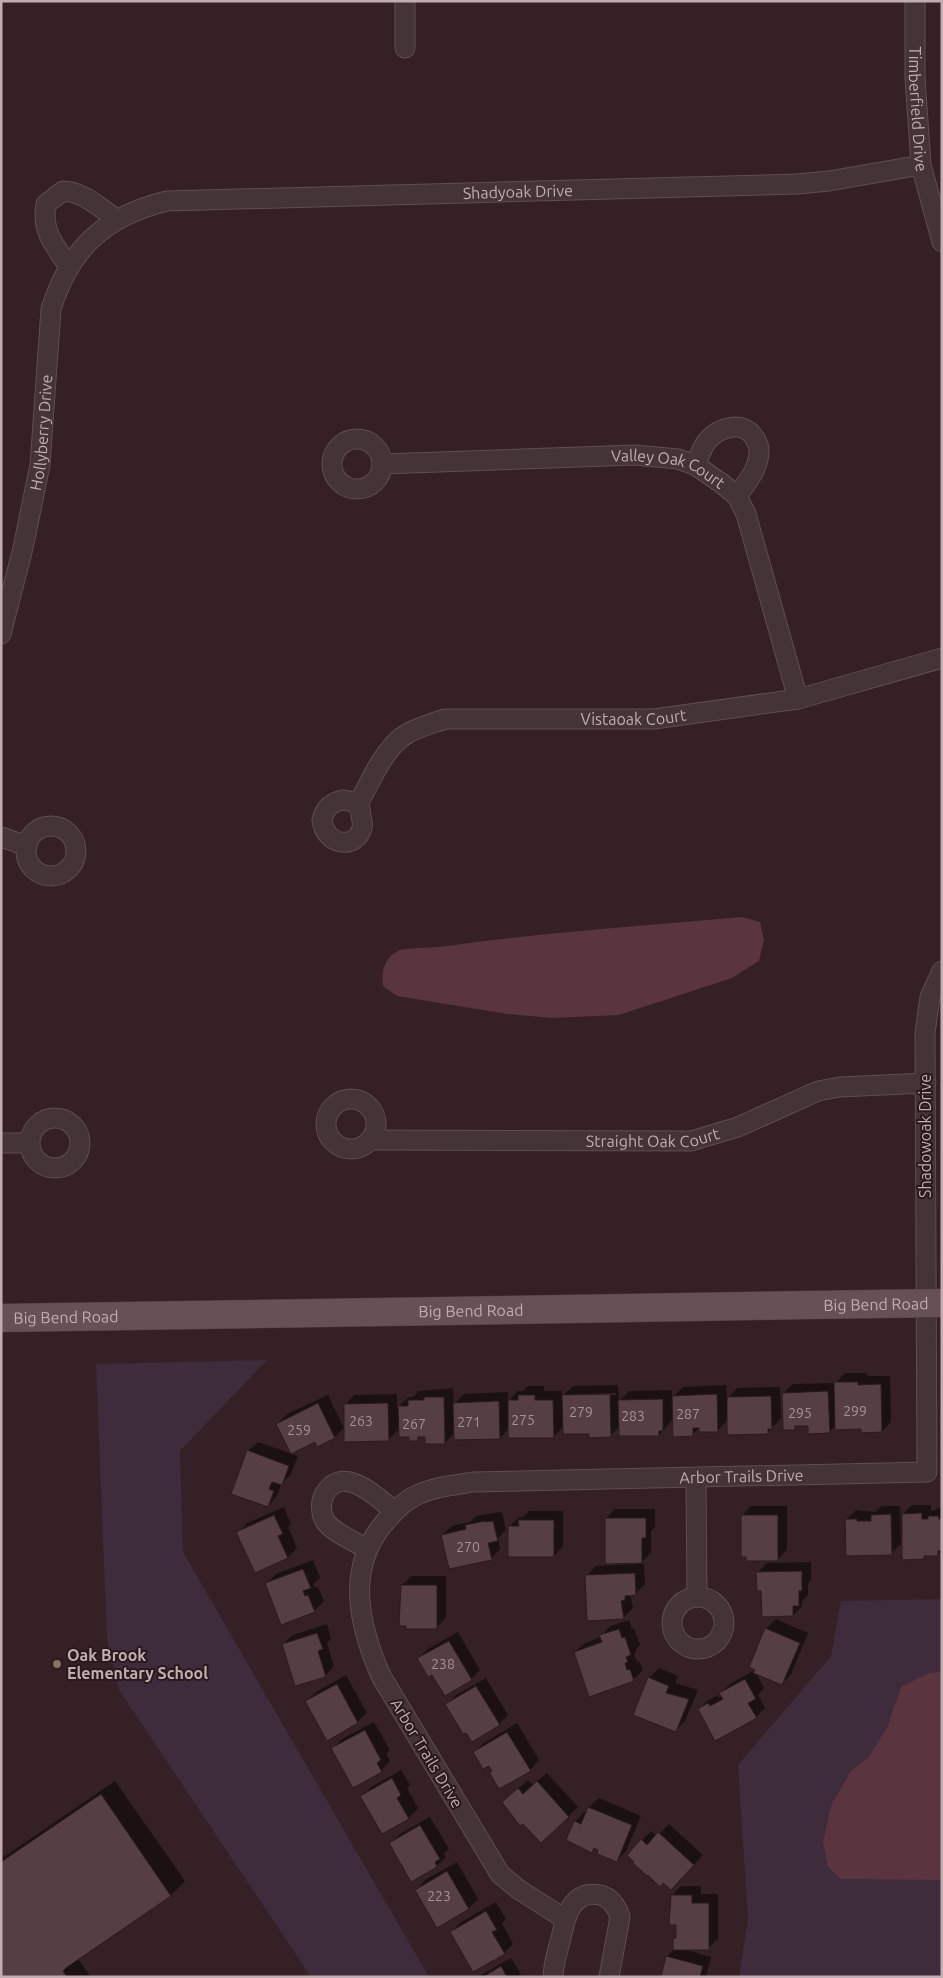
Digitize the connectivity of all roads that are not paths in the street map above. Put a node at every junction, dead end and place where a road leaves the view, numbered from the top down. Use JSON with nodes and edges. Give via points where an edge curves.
{"nodes":[{"id":1,"x":405,"y":1,"type":"edge"},
{"id":2,"x":915,"y":1,"type":"edge"},
{"id":3,"x":405,"y":48,"type":"dead end"},
{"id":4,"x":921,"y":165,"type":"junction"},
{"id":5,"x":116,"y":219,"type":"junction"},
{"id":6,"x":93,"y":238,"type":"joint"},
{"id":7,"x":942,"y":242,"type":"edge"},
{"id":8,"x":69,"y":268,"type":"junction"},
{"id":9,"x":382,"y":464,"type":"dead end"},
{"id":10,"x":695,"y":465,"type":"junction"},
{"id":11,"x":737,"y":496,"type":"junction"},
{"id":12,"x":1,"y":634,"type":"edge"},
{"id":13,"x":942,"y":658,"type":"edge"},
{"id":14,"x":798,"y":699,"type":"junction"},
{"id":15,"x":358,"y":804,"type":"dead end"},
{"id":16,"x":1,"y":836,"type":"edge"},
{"id":17,"x":26,"y":846,"type":"dead end"},
{"id":18,"x":942,"y":971,"type":"edge"},
{"id":19,"x":926,"y":1083,"type":"junction"},
{"id":20,"x":371,"y":1140,"type":"dead end"},
{"id":21,"x":1,"y":1143,"type":"edge"},
{"id":22,"x":29,"y":1143,"type":"dead end"},
{"id":23,"x":933,"y":1303,"type":"edge"},
{"id":24,"x":1,"y":1318,"type":"edge"},
{"id":25,"x":934,"y":1472,"type":"edge"},
{"id":26,"x":696,"y":1478,"type":"junction"},
{"id":27,"x":394,"y":1511,"type":"junction"},
{"id":28,"x":367,"y":1549,"type":"junction"},
{"id":29,"x":697,"y":1597,"type":"dead end"},
{"id":30,"x":565,"y":1919,"type":"junction"},
{"id":31,"x":553,"y":1977,"type":"edge"},
{"id":32,"x":609,"y":1977,"type":"edge"}],
"edges":[{"from":1,"to":3,"type":"street"},
{"from":2,"to":4,"type":"street","name":"Timberfield Drive"},
{"from":4,"to":5,"type":"street","name":"Shadyoak Drive","via":[[797,184],[167,201],[143,206]]},
{"from":4,"to":7,"type":"street","name":"Timberfield Drive"},
{"from":5,"to":6,"type":"street","name":"Shadyoak Drive"},
{"from":5,"to":8,"type":"street","via":[[74,191],[63,190],[46,204],[46,230]]},
{"from":6,"to":8,"type":"street","name":"Hollyberry Drive"},
{"from":8,"to":12,"type":"street","name":"Hollyberry Drive","via":[[51,309],[40,466]]},
{"from":9,"to":10,"type":"street","name":"Valley Oak Court","via":[[635,455]]},
{"from":10,"to":11,"type":"street","name":"Valley Oak Court"},
{"from":10,"to":11,"type":"street","via":[[707,441],[725,428],[738,426],[751,432],[760,450],[757,466]]},
{"from":11,"to":14,"type":"street","name":"Valley Oak Court","via":[[746,514]]},
{"from":13,"to":14,"type":"street","name":"Vistaoak Court"},
{"from":14,"to":15,"type":"street","name":"Vistaoak Court","via":[[654,720],[445,720],[403,736],[384,756]]},
{"from":16,"to":17,"type":"street"},
{"from":18,"to":19,"type":"street","name":"Shadowoak Drive","via":[[930,997],[925,1033]]},
{"from":19,"to":20,"type":"street","name":"Straight Oak Court","via":[[818,1091],[738,1127],[691,1141]]},
{"from":19,"to":23,"type":"street","name":"Shadowoak Drive"},
{"from":21,"to":22,"type":"street"},
{"from":23,"to":24,"type":"main road","name":"Big Bend Road"},
{"from":23,"to":25,"type":"street","name":"Arbor Trails Drive"},
{"from":25,"to":26,"type":"street","name":"Arbor Trails Drive"},
{"from":26,"to":27,"type":"street","name":"Arbor Trails Drive","via":[[473,1482],[416,1495]]},
{"from":26,"to":29,"type":"street"},
{"from":27,"to":28,"type":"street","name":"Arbor Trails Drive"},
{"from":27,"to":28,"type":"street","via":[[355,1483],[337,1483],[326,1491],[321,1508],[325,1520]]},
{"from":28,"to":30,"type":"street","name":"Arbor Trails Drive","via":[[359,1602],[363,1628],[382,1676],[500,1874]]},
{"from":30,"to":31,"type":"street"},
{"from":30,"to":32,"type":"street","via":[[570,1906],[585,1895],[604,1896],[611,1901],[620,1917]]}]}
